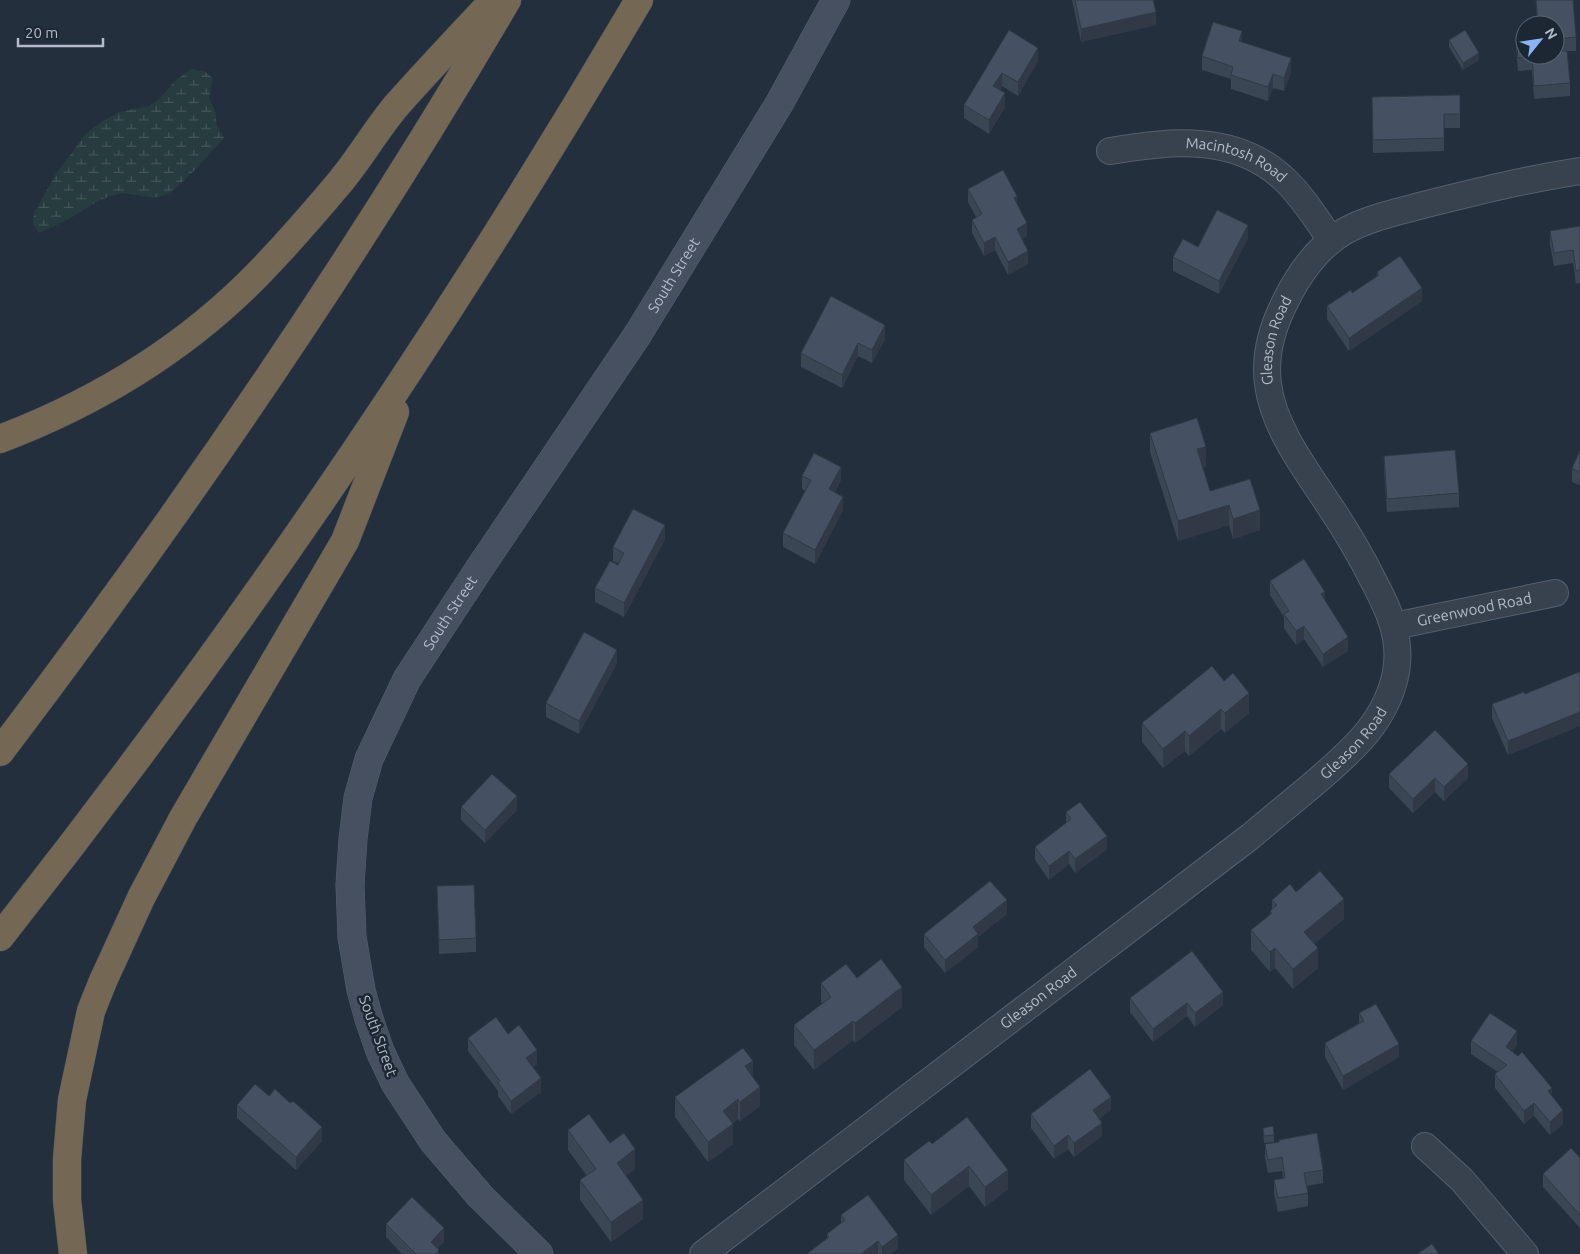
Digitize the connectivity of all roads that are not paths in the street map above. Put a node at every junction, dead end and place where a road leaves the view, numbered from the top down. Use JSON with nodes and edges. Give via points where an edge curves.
{"nodes":[{"id":1,"x":494,"y":0,"type":"edge"},
{"id":2,"x":508,"y":0,"type":"edge"},
{"id":3,"x":639,"y":0,"type":"edge"},
{"id":4,"x":836,"y":0,"type":"edge"},
{"id":5,"x":1110,"y":151,"type":"dead end"},
{"id":6,"x":1580,"y":171,"type":"edge"},
{"id":7,"x":1332,"y":240,"type":"junction"},
{"id":8,"x":413,"y":366,"type":"junction"},
{"id":9,"x":0,"y":439,"type":"edge"},
{"id":10,"x":1555,"y":593,"type":"dead end"},
{"id":11,"x":1394,"y":626,"type":"junction"},
{"id":12,"x":0,"y":752,"type":"edge"},
{"id":13,"x":0,"y":937,"type":"edge"},
{"id":14,"x":1425,"y":1146,"type":"dead end"},
{"id":15,"x":73,"y":1254,"type":"edge"},
{"id":16,"x":539,"y":1254,"type":"edge"},
{"id":17,"x":703,"y":1254,"type":"edge"},
{"id":18,"x":1525,"y":1254,"type":"edge"}],
"edges":[{"from":1,"to":9,"type":"highway","via":[[395,108],[341,181],[259,273],[217,312],[175,346],[122,381],[60,415]]},
{"from":2,"to":12,"type":"highway","via":[[385,201],[276,367],[154,543]]},
{"from":3,"to":8,"type":"highway","via":[[539,168]]},
{"from":4,"to":16,"type":"street","name":"South Street","via":[[779,104],[638,334],[407,679],[370,759],[358,798],[350,885],[352,937],[361,990],[380,1051],[395,1083],[433,1141],[480,1196]]},
{"from":5,"to":7,"type":"street","name":"Macintosh Road","via":[[1151,144],[1191,143],[1214,145],[1253,158],[1290,185]]},
{"from":6,"to":7,"type":"street","name":"Gleason Road","via":[[1502,185],[1398,212],[1364,222]]},
{"from":7,"to":11,"type":"street","name":"Gleason Road","via":[[1310,262],[1279,314],[1268,346],[1270,398],[1290,444],[1369,571]]},
{"from":8,"to":13,"type":"highway","via":[[196,678]]},
{"from":8,"to":15,"type":"highway","via":[[346,542],[184,818],[102,981],[91,1011],[72,1100],[67,1200]]},
{"from":10,"to":11,"type":"street","name":"Greenwood Road"},
{"from":11,"to":17,"type":"street","name":"Gleason Road","via":[[1398,651],[1392,688],[1378,718],[1344,758],[1251,836]]},
{"from":14,"to":18,"type":"street","via":[[1462,1180]]}]}
